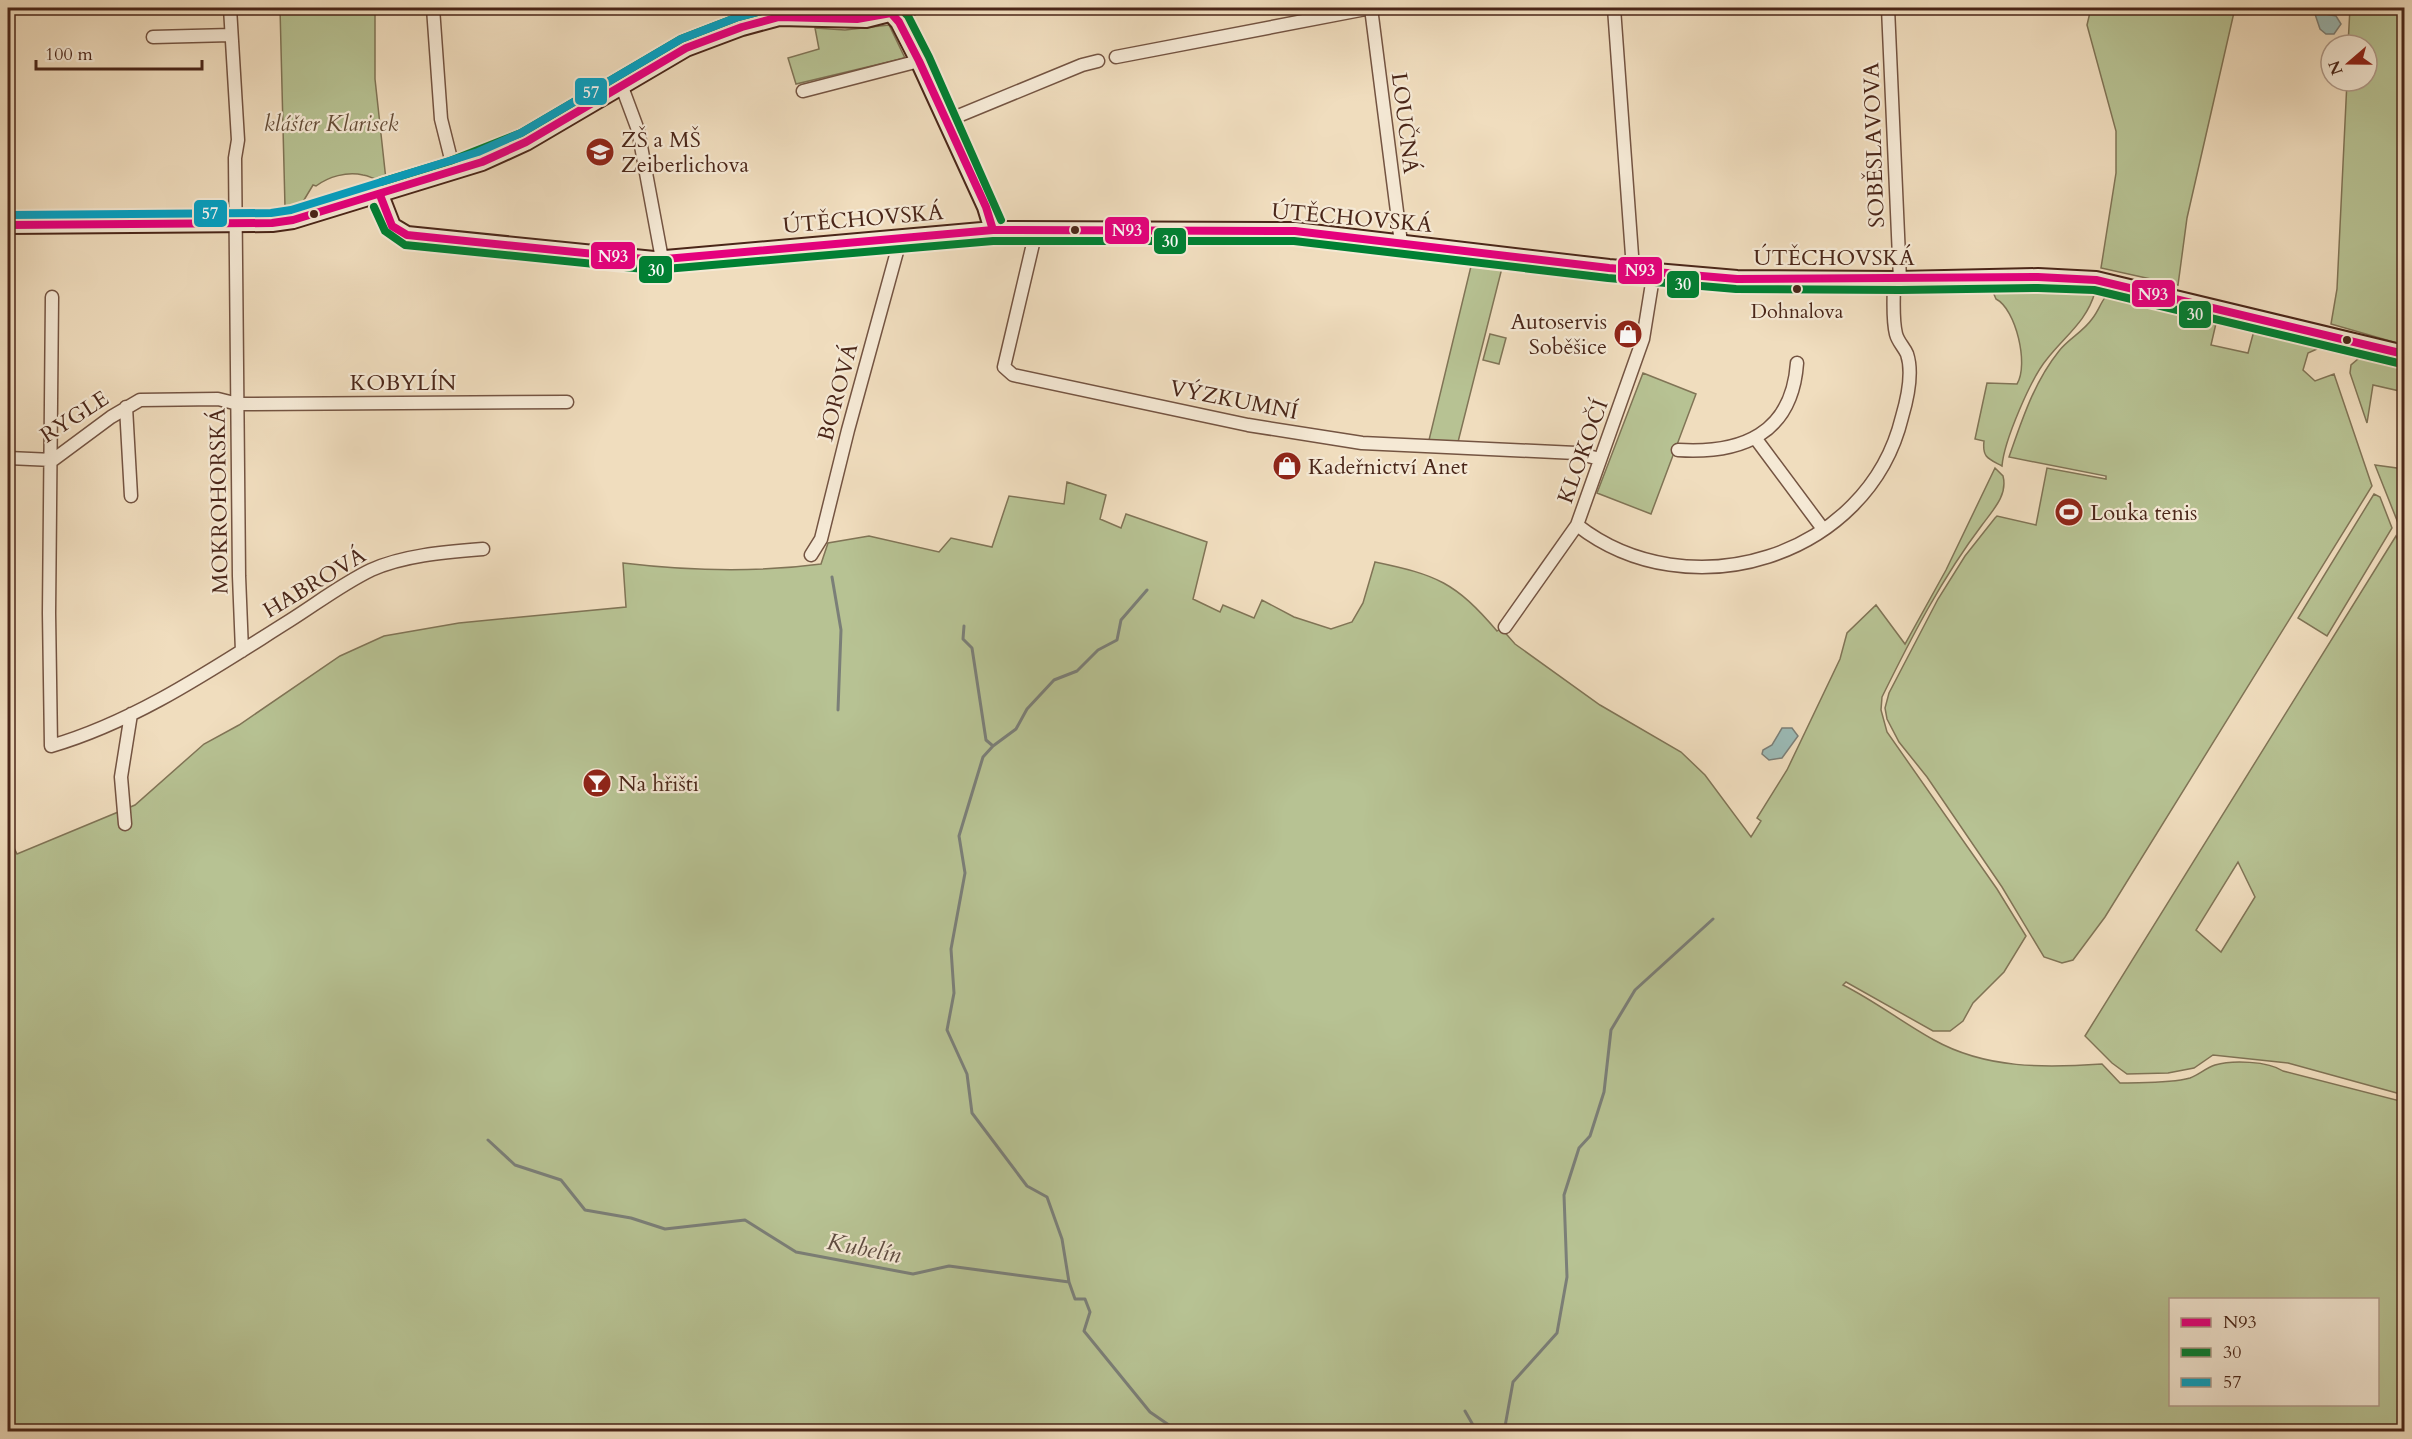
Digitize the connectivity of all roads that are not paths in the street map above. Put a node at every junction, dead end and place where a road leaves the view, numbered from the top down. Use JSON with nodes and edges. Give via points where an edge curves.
{"nodes":[{"id":1,"x":230,"y":8,"type":"edge"},
{"id":2,"x":433,"y":8,"type":"edge"},
{"id":3,"x":909,"y":8,"type":"edge"},
{"id":4,"x":1371,"y":8,"type":"edge"},
{"id":5,"x":1614,"y":8,"type":"edge"},
{"id":6,"x":1888,"y":8,"type":"edge"},
{"id":7,"x":888,"y":10,"type":"edge"},
{"id":8,"x":782,"y":12,"type":"edge"},
{"id":9,"x":231,"y":35,"type":"junction"},
{"id":10,"x":153,"y":37,"type":"dead end"},
{"id":11,"x":1116,"y":57,"type":"dead end"},
{"id":12,"x":919,"y":61,"type":"junction"},
{"id":13,"x":1098,"y":61,"type":"dead end"},
{"id":14,"x":622,"y":87,"type":"junction"},
{"id":15,"x":803,"y":91,"type":"dead end"},
{"id":16,"x":946,"y":122,"type":"junction"},
{"id":17,"x":454,"y":171,"type":"junction"},
{"id":18,"x":380,"y":195,"type":"junction"},
{"id":19,"x":237,"y":222,"type":"junction"},
{"id":20,"x":8,"y":225,"type":"edge"},
{"id":21,"x":993,"y":230,"type":"junction"},
{"id":22,"x":1036,"y":231,"type":"junction"},
{"id":23,"x":901,"y":237,"type":"junction"},
{"id":24,"x":1401,"y":243,"type":"junction"},
{"id":25,"x":662,"y":259,"type":"junction"},
{"id":26,"x":1633,"y":269,"type":"junction"},
{"id":27,"x":1654,"y":271,"type":"junction"},
{"id":28,"x":1897,"y":280,"type":"junction"},
{"id":29,"x":52,"y":297,"type":"dead end"},
{"id":30,"x":2404,"y":354,"type":"edge"},
{"id":31,"x":1797,"y":363,"type":"dead end"},
{"id":32,"x":567,"y":402,"type":"dead end"},
{"id":33,"x":238,"y":404,"type":"junction"},
{"id":34,"x":126,"y":407,"type":"junction"},
{"id":35,"x":1756,"y":439,"type":"junction"},
{"id":36,"x":1678,"y":450,"type":"dead end"},
{"id":37,"x":8,"y":459,"type":"edge"},
{"id":38,"x":1600,"y":459,"type":"junction"},
{"id":39,"x":52,"y":460,"type":"junction"},
{"id":40,"x":131,"y":496,"type":"dead end"},
{"id":41,"x":1577,"y":525,"type":"junction"},
{"id":42,"x":1823,"y":529,"type":"junction"},
{"id":43,"x":483,"y":549,"type":"dead end"},
{"id":44,"x":811,"y":555,"type":"dead end"},
{"id":45,"x":1505,"y":627,"type":"dead end"},
{"id":46,"x":242,"y":651,"type":"junction"},
{"id":47,"x":131,"y":714,"type":"junction"},
{"id":48,"x":125,"y":824,"type":"dead end"}],
"edges":[{"from":1,"to":9,"type":"street","name":"MOKROHORSKÁ"},
{"from":2,"to":17,"type":"street","via":[[441,119]]},
{"from":3,"to":7,"type":"street"},
{"from":4,"to":11,"type":"street"},
{"from":4,"to":24,"type":"street","name":"LOUČNÁ"},
{"from":5,"to":26,"type":"street"},
{"from":6,"to":28,"type":"street","name":"SOBĚSLAVOVA"},
{"from":7,"to":8,"type":"street","via":[[857,19]]},
{"from":7,"to":12,"type":"street","via":[[899,22]]},
{"from":8,"to":14,"type":"street","via":[[686,48]]},
{"from":9,"to":10,"type":"street"},
{"from":9,"to":19,"type":"street","name":"MOKROHORSKÁ","via":[[237,88]]},
{"from":12,"to":15,"type":"street"},
{"from":12,"to":16,"type":"street"},
{"from":13,"to":16,"type":"street"},
{"from":14,"to":17,"type":"street","via":[[526,142]]},
{"from":14,"to":25,"type":"street","via":[[638,130]]},
{"from":16,"to":21,"type":"street"},
{"from":17,"to":18,"type":"street"},
{"from":18,"to":19,"type":"street","via":[[282,222]]},
{"from":18,"to":25,"type":"street","name":"ÚTĚCHOVSKÁ","via":[[392,226],[407,235]]},
{"from":19,"to":20,"type":"street"},
{"from":19,"to":33,"type":"street","name":"MOKROHORSKÁ"},
{"from":21,"to":22,"type":"street","name":"ÚTĚCHOVSKÁ"},
{"from":21,"to":23,"type":"street","name":"ÚTĚCHOVSKÁ"},
{"from":22,"to":24,"type":"street","name":"ÚTĚCHOVSKÁ","via":[[1295,231]]},
{"from":22,"to":38,"type":"street","name":"VÝZKUMNÍ","via":[[1004,367],[1013,375],[1248,425],[1362,443],[1576,453]]},
{"from":23,"to":25,"type":"street","name":"ÚTĚCHOVSKÁ"},
{"from":23,"to":44,"type":"street","name":"BOROVÁ","via":[[821,540]]},
{"from":24,"to":26,"type":"street","name":"ÚTĚCHOVSKÁ"},
{"from":26,"to":27,"type":"street","name":"ÚTĚCHOVSKÁ"},
{"from":27,"to":28,"type":"street","name":"ÚTĚCHOVSKÁ","via":[[1737,279]]},
{"from":27,"to":38,"type":"street","name":"KLOKOČÍ","via":[[1643,339]]},
{"from":28,"to":30,"type":"street","name":"ÚTĚCHOVSKÁ","via":[[2096,280]]},
{"from":28,"to":42,"type":"street","name":"SOBĚSLAVOVA","via":[[1896,335],[1907,356],[1908,385],[1902,418],[1887,456],[1862,498]]},
{"from":29,"to":39,"type":"street"},
{"from":31,"to":35,"type":"street","via":[[1785,408]]},
{"from":32,"to":33,"type":"street","name":"KOBYLÍN"},
{"from":33,"to":34,"type":"street","name":"RYGLE","via":[[218,399],[140,400]]},
{"from":33,"to":46,"type":"street","name":"MOKROHORSKÁ"},
{"from":34,"to":39,"type":"street","name":"RYGLE"},
{"from":34,"to":40,"type":"street","name":"RYGLE"},
{"from":35,"to":36,"type":"street","via":[[1721,449]]},
{"from":35,"to":42,"type":"street"},
{"from":37,"to":39,"type":"street","name":"RYGLE"},
{"from":38,"to":41,"type":"street","name":"KLOKOČÍ"},
{"from":39,"to":47,"type":"street","via":[[51,746],[98,732]]},
{"from":41,"to":42,"type":"street","name":"SOBĚSLAVOVA","via":[[1597,540],[1640,558],[1702,567],[1729,567],[1774,557]]},
{"from":41,"to":45,"type":"street","name":"KLOKOČÍ"},
{"from":43,"to":46,"type":"street","name":"HABROVÁ","via":[[441,553],[372,570]]},
{"from":46,"to":47,"type":"street"},
{"from":47,"to":48,"type":"street","via":[[121,777]]}]}
